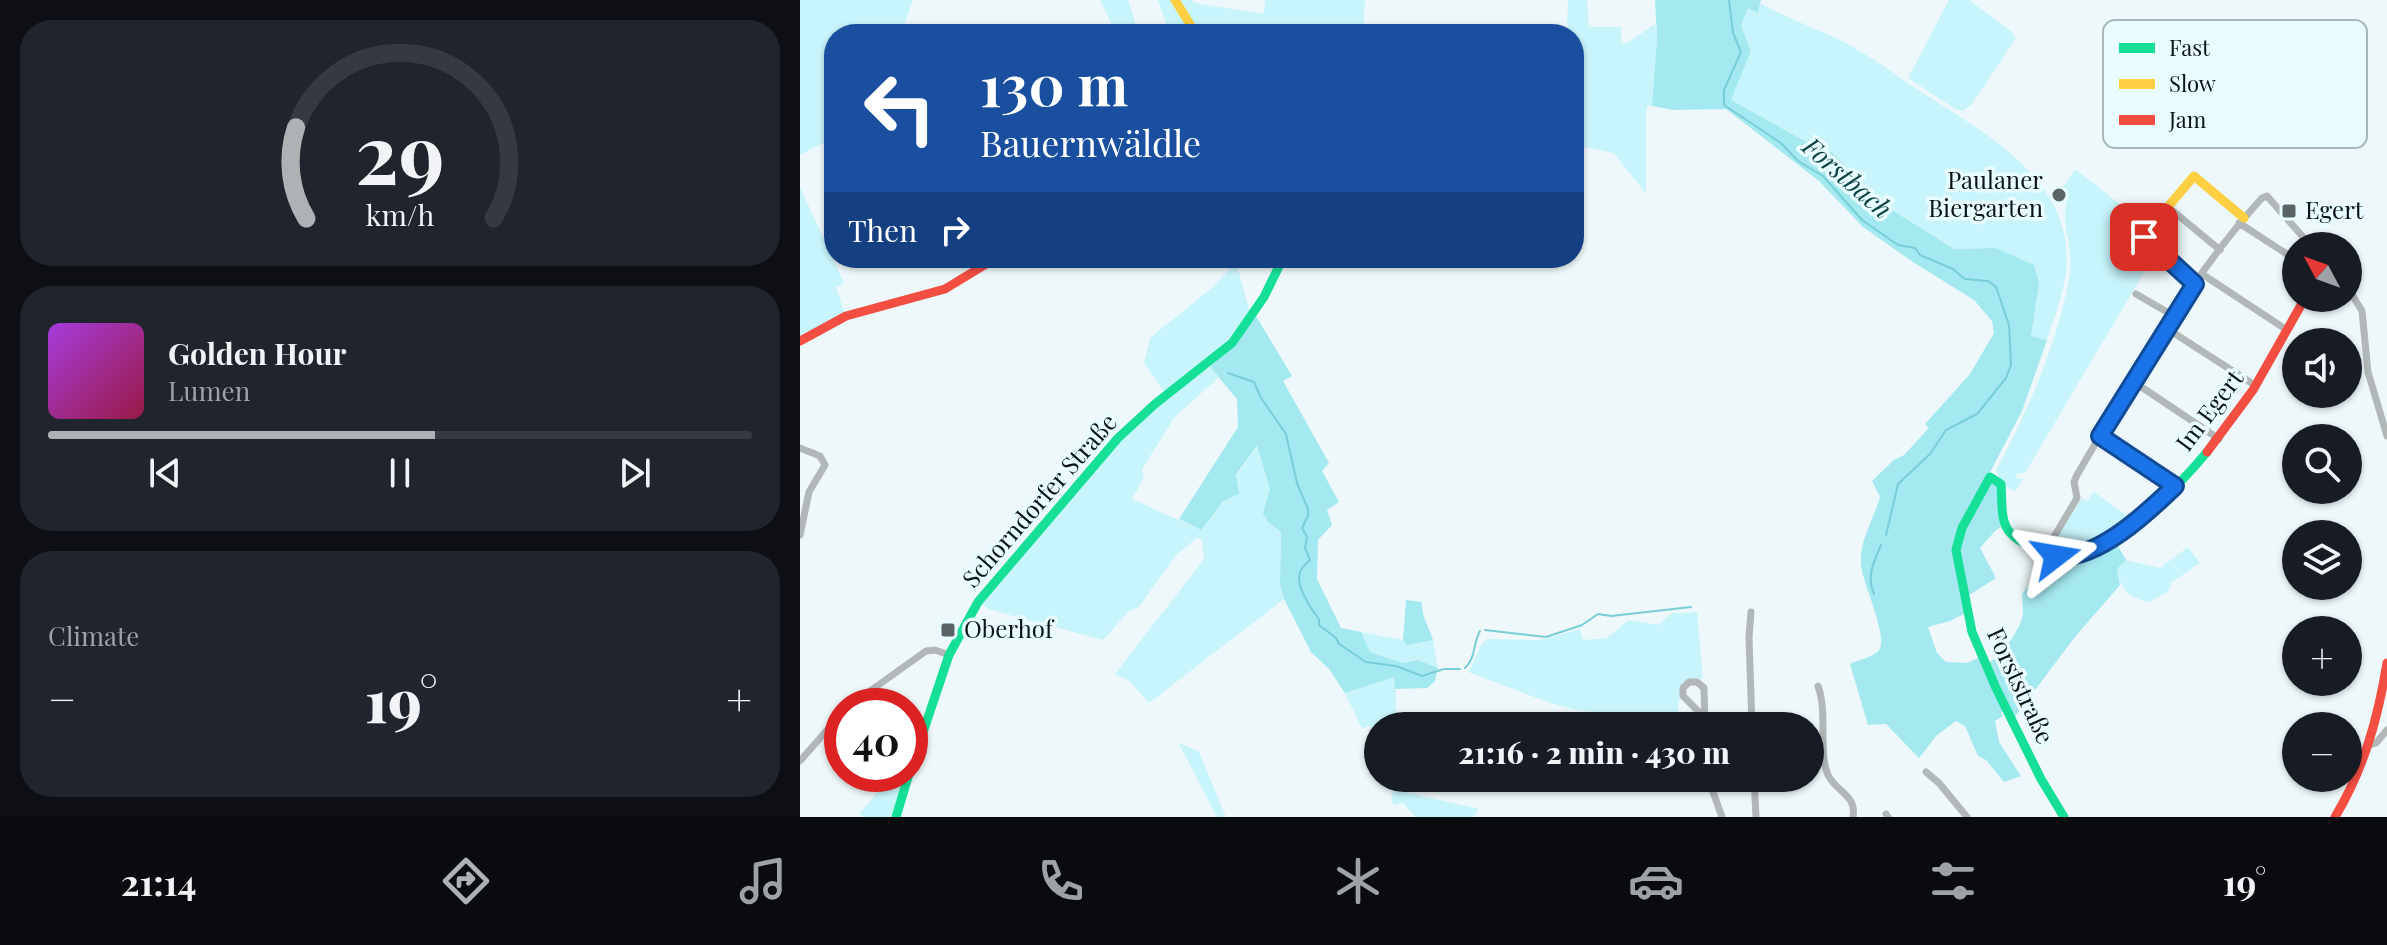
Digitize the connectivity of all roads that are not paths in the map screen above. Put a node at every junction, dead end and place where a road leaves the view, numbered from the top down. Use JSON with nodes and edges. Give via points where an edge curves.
{"nodes":[{"id":1,"x":1175,"y":0,"type":"edge"},
{"id":2,"x":1190,"y":24,"type":"edge"},
{"id":3,"x":2168,"y":207,"type":"junction"},
{"id":4,"x":2242,"y":220,"type":"junction"},
{"id":5,"x":2299,"y":232,"type":"edge"},
{"id":6,"x":2220,"y":250,"type":"junction"},
{"id":7,"x":2282,"y":250,"type":"edge"},
{"id":8,"x":980,"y":268,"type":"edge"},
{"id":9,"x":1278,"y":268,"type":"edge"},
{"id":10,"x":2202,"y":274,"type":"junction"},
{"id":11,"x":2195,"y":284,"type":"junction"},
{"id":12,"x":2136,"y":294,"type":"dead end"},
{"id":13,"x":2362,"y":309,"type":"edge"},
{"id":14,"x":2174,"y":316,"type":"junction"},
{"id":15,"x":2166,"y":328,"type":"junction"},
{"id":16,"x":2284,"y":328,"type":"edge"},
{"id":17,"x":2282,"y":339,"type":"edge"},
{"id":18,"x":800,"y":341,"type":"edge"},
{"id":19,"x":2134,"y":382,"type":"junction"},
{"id":20,"x":2256,"y":386,"type":"junction"},
{"id":21,"x":2100,"y":436,"type":"junction"},
{"id":22,"x":2387,"y":436,"type":"edge"},
{"id":23,"x":2219,"y":439,"type":"junction"},
{"id":24,"x":800,"y":448,"type":"edge"},
{"id":25,"x":1990,"y":477,"type":"joint"},
{"id":26,"x":2175,"y":486,"type":"junction"},
{"id":27,"x":800,"y":535,"type":"edge"},
{"id":28,"x":2045,"y":552,"type":"junction"},
{"id":29,"x":1751,"y":612,"type":"dead end"},
{"id":30,"x":949,"y":655,"type":"junction"},
{"id":31,"x":2387,"y":663,"type":"edge"},
{"id":32,"x":1818,"y":686,"type":"dead end"},
{"id":33,"x":874,"y":688,"type":"edge"},
{"id":34,"x":1752,"y":712,"type":"edge"},
{"id":35,"x":928,"y":718,"type":"edge"},
{"id":36,"x":1705,"y":722,"type":"edge"},
{"id":37,"x":2387,"y":730,"type":"edge"},
{"id":38,"x":824,"y":734,"type":"edge"},
{"id":39,"x":2369,"y":745,"type":"junction"},
{"id":40,"x":800,"y":761,"type":"edge"},
{"id":41,"x":1926,"y":772,"type":"dead end"},
{"id":42,"x":904,"y":792,"type":"edge"},
{"id":43,"x":1713,"y":792,"type":"edge"},
{"id":44,"x":1755,"y":792,"type":"edge"},
{"id":45,"x":896,"y":817,"type":"edge"},
{"id":46,"x":1722,"y":817,"type":"edge"},
{"id":47,"x":1756,"y":817,"type":"edge"},
{"id":48,"x":1853,"y":817,"type":"edge"},
{"id":49,"x":1967,"y":817,"type":"edge"},
{"id":50,"x":2064,"y":817,"type":"edge"},
{"id":51,"x":2335,"y":817,"type":"edge"}],
"edges":[{"from":1,"to":2,"type":"street"},
{"from":3,"to":4,"type":"street","via":[[2194,176]]},
{"from":3,"to":6,"type":"street"},
{"from":3,"to":11,"type":"street","via":[[2144,239]]},
{"from":4,"to":5,"type":"street","via":[[2269,197]]},
{"from":4,"to":6,"type":"street"},
{"from":4,"to":7,"type":"street"},
{"from":6,"to":10,"type":"street"},
{"from":8,"to":18,"type":"street","via":[[945,289],[846,316]]},
{"from":9,"to":30,"type":"street","name":"Schorndorfer Straße","via":[[1238,336],[1140,417],[1094,464],[978,602]]},
{"from":10,"to":11,"type":"street"},
{"from":10,"to":16,"type":"street"},
{"from":11,"to":14,"type":"street"},
{"from":12,"to":14,"type":"street"},
{"from":13,"to":22,"type":"street","via":[[2369,377]]},
{"from":14,"to":15,"type":"street"},
{"from":15,"to":19,"type":"street"},
{"from":15,"to":20,"type":"street"},
{"from":17,"to":20,"type":"street","name":"Im Egert"},
{"from":19,"to":21,"type":"street"},
{"from":19,"to":23,"type":"street"},
{"from":20,"to":23,"type":"street","name":"Im Egert"},
{"from":21,"to":26,"type":"street"},
{"from":21,"to":28,"type":"street","via":[[2074,480],[2077,498]]},
{"from":23,"to":26,"type":"street","name":"Im Egert"},
{"from":24,"to":27,"type":"street","via":[[820,456],[825,465],[808,495]]},
{"from":25,"to":28,"type":"street","name":"Im Egert","via":[[2001,484],[2004,527],[2020,542]]},
{"from":25,"to":50,"type":"street","name":"Forststraße","via":[[1956,550],[1972,632]]},
{"from":26,"to":28,"type":"street","name":"Im Egert","via":[[2139,520],[2100,545],[2068,557]]},
{"from":29,"to":34,"type":"street"},
{"from":30,"to":33,"type":"street","via":[[926,651]]},
{"from":30,"to":35,"type":"street","name":"Schorndorfer Straße"},
{"from":31,"to":39,"type":"street"},
{"from":32,"to":48,"type":"street","via":[[1827,771],[1853,802]]},
{"from":36,"to":36,"type":"street","via":[[1704,688],[1689,682],[1683,696]]},
{"from":37,"to":39,"type":"street"},
{"from":38,"to":40,"type":"street"},
{"from":39,"to":51,"type":"street"},
{"from":41,"to":49,"type":"street"},
{"from":42,"to":45,"type":"street","name":"Schorndorfer Straße"},
{"from":43,"to":46,"type":"street"},
{"from":44,"to":47,"type":"street"}]}
